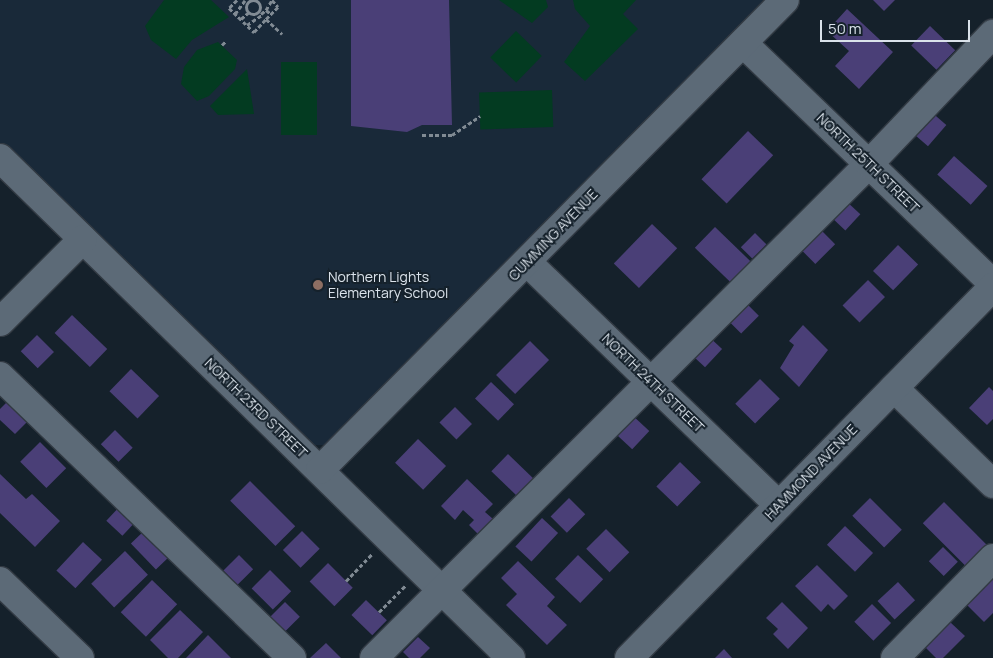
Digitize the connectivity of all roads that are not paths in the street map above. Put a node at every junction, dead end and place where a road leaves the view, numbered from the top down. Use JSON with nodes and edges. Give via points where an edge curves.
{"nodes":[{"id":1,"x":785,"y":0,"type":"edge"},
{"id":2,"x":993,"y":34,"type":"edge"},
{"id":3,"x":744,"y":43,"type":"junction"},
{"id":4,"x":0,"y":158,"type":"edge"},
{"id":5,"x":869,"y":164,"type":"junction"},
{"id":6,"x":83,"y":239,"type":"junction"},
{"id":7,"x":527,"y":262,"type":"junction"},
{"id":8,"x":993,"y":285,"type":"edge"},
{"id":9,"x":0,"y":322,"type":"edge"},
{"id":10,"x":0,"y":376,"type":"edge"},
{"id":11,"x":652,"y":382,"type":"junction"},
{"id":12,"x":894,"y":388,"type":"junction"},
{"id":13,"x":320,"y":470,"type":"junction"},
{"id":14,"x":993,"y":484,"type":"edge"},
{"id":15,"x":780,"y":505,"type":"junction"},
{"id":16,"x":993,"y":558,"type":"edge"},
{"id":17,"x":0,"y":581,"type":"edge"},
{"id":18,"x":441,"y":589,"type":"junction"},
{"id":19,"x":80,"y":658,"type":"edge"},
{"id":20,"x":292,"y":658,"type":"edge"},
{"id":21,"x":374,"y":658,"type":"edge"},
{"id":22,"x":511,"y":658,"type":"edge"},
{"id":23,"x":629,"y":658,"type":"edge"},
{"id":24,"x":895,"y":658,"type":"edge"}],
"edges":[{"from":1,"to":3,"type":"street","name":"CUMMING AVENUE"},
{"from":2,"to":5,"type":"street"},
{"from":3,"to":5,"type":"street","name":"NORTH 25TH STREET"},
{"from":3,"to":7,"type":"street","name":"CUMMING AVENUE"},
{"from":4,"to":6,"type":"street","name":"NORTH 23RD STREET"},
{"from":5,"to":8,"type":"street","name":"NORTH 25TH STREET"},
{"from":5,"to":11,"type":"street"},
{"from":6,"to":9,"type":"street"},
{"from":6,"to":13,"type":"street","name":"NORTH 23RD STREET"},
{"from":7,"to":11,"type":"street","name":"NORTH 24TH STREET"},
{"from":7,"to":13,"type":"street","name":"CUMMING AVENUE"},
{"from":8,"to":12,"type":"street","name":"HAMMOND AVENUE"},
{"from":10,"to":20,"type":"street"},
{"from":11,"to":15,"type":"street","name":"NORTH 24TH STREET"},
{"from":11,"to":18,"type":"street"},
{"from":12,"to":14,"type":"street"},
{"from":12,"to":15,"type":"street","name":"HAMMOND AVENUE"},
{"from":13,"to":18,"type":"street","name":"NORTH 23RD STREET"},
{"from":15,"to":23,"type":"street","name":"HAMMOND AVENUE"},
{"from":16,"to":24,"type":"street"},
{"from":17,"to":19,"type":"street"},
{"from":18,"to":21,"type":"street"},
{"from":18,"to":22,"type":"street","name":"NORTH 23RD STREET"}]}
